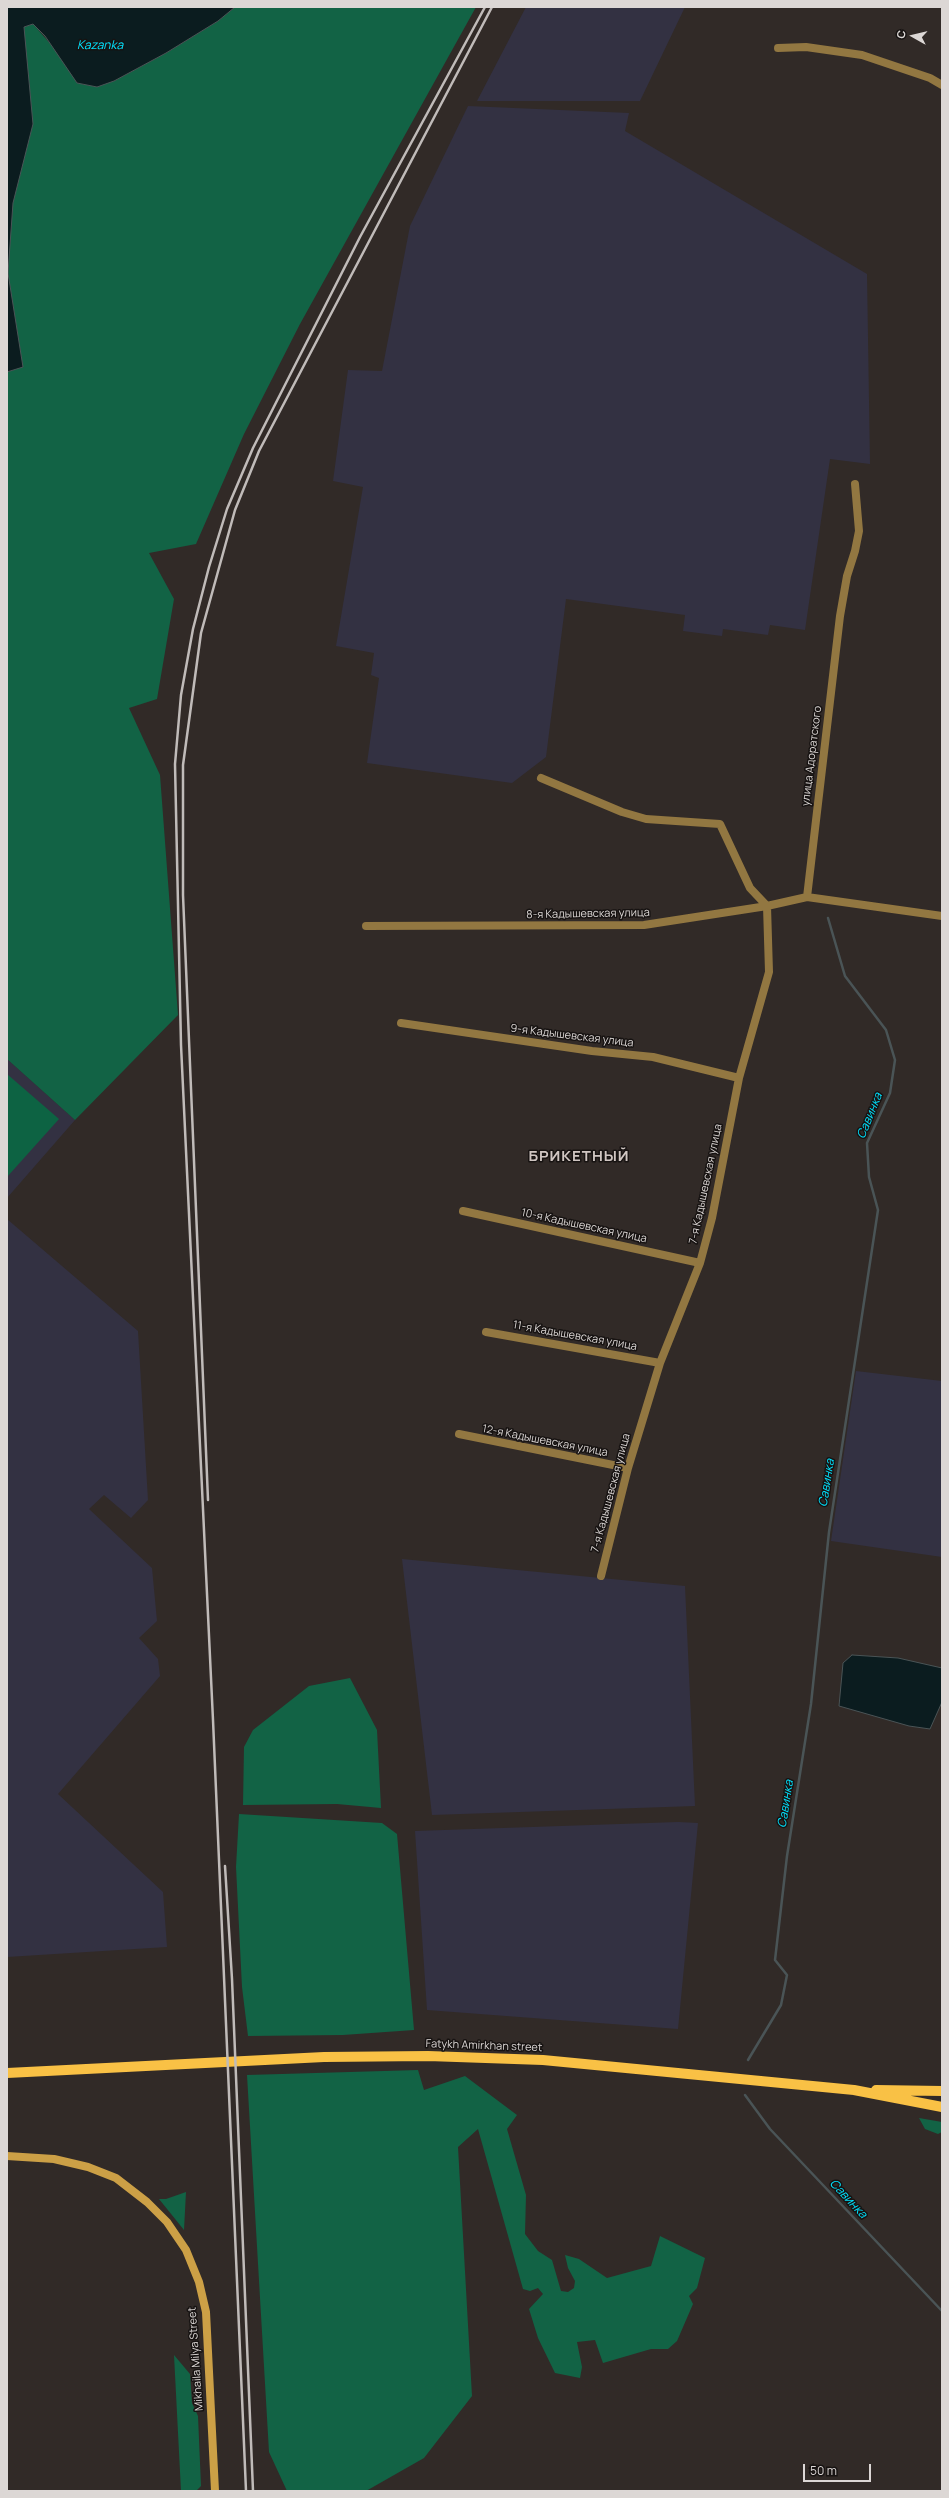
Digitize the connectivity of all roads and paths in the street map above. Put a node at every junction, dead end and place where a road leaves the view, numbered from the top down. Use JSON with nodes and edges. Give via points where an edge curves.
{"nodes":[{"id":1,"x":778,"y":48,"type":"dead end"},
{"id":2,"x":942,"y":85,"type":"edge"},
{"id":3,"x":855,"y":484,"type":"dead end"},
{"id":4,"x":541,"y":778,"type":"dead end"},
{"id":5,"x":807,"y":897,"type":"junction"},
{"id":6,"x":767,"y":906,"type":"junction"},
{"id":7,"x":942,"y":916,"type":"edge"},
{"id":8,"x":366,"y":926,"type":"dead end"},
{"id":9,"x":401,"y":1023,"type":"dead end"},
{"id":10,"x":739,"y":1078,"type":"junction"},
{"id":11,"x":463,"y":1211,"type":"dead end"},
{"id":12,"x":700,"y":1263,"type":"junction"},
{"id":13,"x":486,"y":1332,"type":"dead end"},
{"id":14,"x":660,"y":1363,"type":"junction"},
{"id":15,"x":459,"y":1434,"type":"dead end"},
{"id":16,"x":628,"y":1468,"type":"junction"},
{"id":17,"x":601,"y":1576,"type":"dead end"},
{"id":18,"x":7,"y":2073,"type":"edge"},
{"id":19,"x":854,"y":2090,"type":"junction"},
{"id":20,"x":942,"y":2091,"type":"edge"},
{"id":21,"x":942,"y":2107,"type":"edge"},
{"id":22,"x":7,"y":2156,"type":"edge"},
{"id":23,"x":215,"y":2491,"type":"edge"}],
"edges":[{"from":1,"to":2,"type":"street","via":[[806,47],[862,55],[930,78]]},
{"from":3,"to":5,"type":"street","name":"улица Адоратского","via":[[859,531],[840,616]]},
{"from":4,"to":6,"type":"street","via":[[622,812],[646,819],[720,824],[750,888]]},
{"from":5,"to":6,"type":"street","name":"8-я Кадышевская улица"},
{"from":5,"to":7,"type":"street"},
{"from":6,"to":8,"type":"street","name":"8-я Кадышевская улица","via":[[644,925]]},
{"from":6,"to":10,"type":"street","name":"7-я Кадышевская улица","via":[[769,972]]},
{"from":9,"to":10,"type":"street","name":"9-я Кадышевская улица","via":[[592,1051],[653,1057]]},
{"from":10,"to":12,"type":"street","name":"7-я Кадышевская улица","via":[[712,1218]]},
{"from":11,"to":12,"type":"street","name":"10-я Кадышевская улица"},
{"from":12,"to":14,"type":"street","name":"7-я Кадышевская улица"},
{"from":13,"to":14,"type":"street","name":"11-я Кадышевская улица"},
{"from":14,"to":16,"type":"street","name":"7-я Кадышевская улица"},
{"from":15,"to":16,"type":"street","name":"12-я Кадышевская улица"},
{"from":16,"to":17,"type":"street","name":"7-я Кадышевская улица"},
{"from":18,"to":19,"type":"main road","name":"Fatykh Amirkhan street","via":[[324,2057],[428,2056],[543,2060]]},
{"from":19,"to":20,"type":"main road","name":"Fatykh Amirkhan street"},
{"from":19,"to":21,"type":"main road","name":"Fatykh Amirkhan street"},
{"from":22,"to":23,"type":"main road","name":"Mikhaila Milya Street","via":[[54,2159],[88,2166],[116,2178],[147,2202],[167,2222],[186,2250],[199,2282],[206,2312]]}]}
